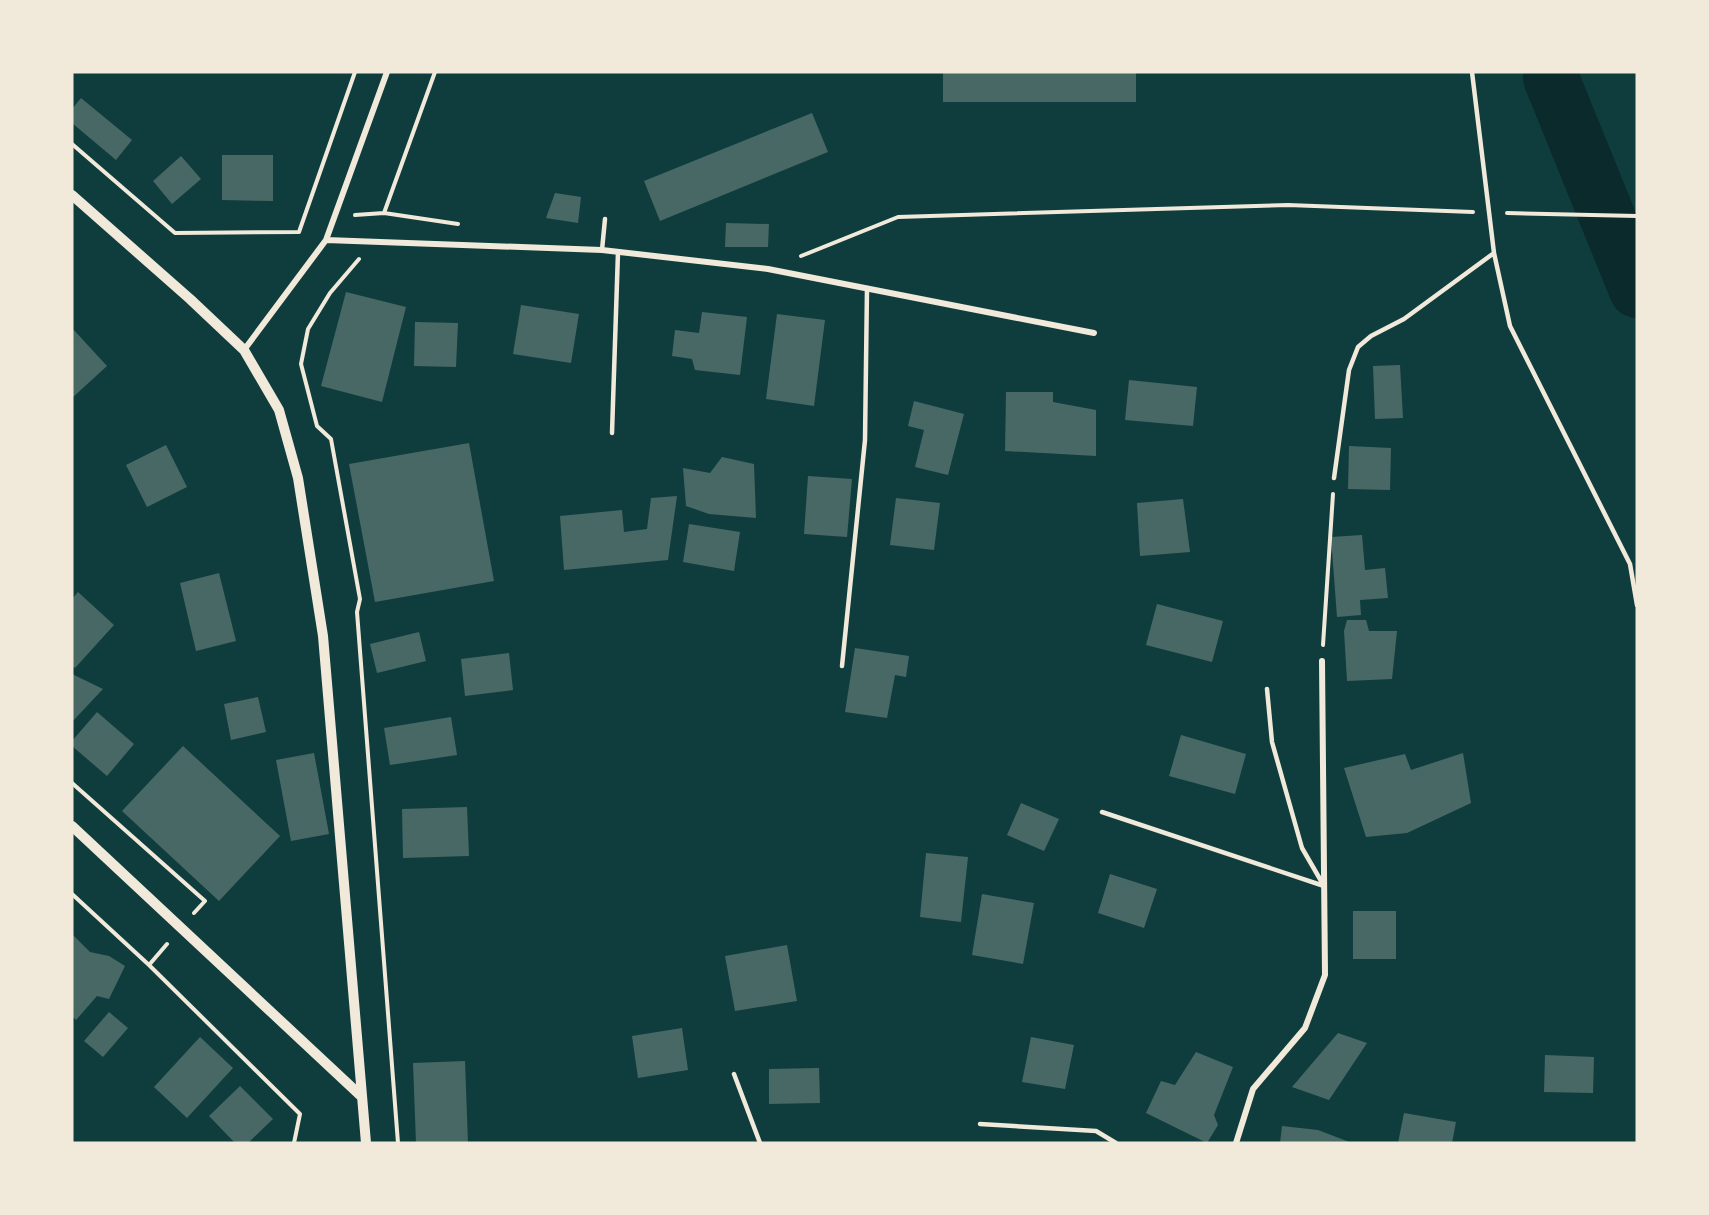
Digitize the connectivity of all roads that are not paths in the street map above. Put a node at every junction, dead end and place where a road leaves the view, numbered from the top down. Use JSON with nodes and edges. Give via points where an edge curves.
{"nodes":[{"id":1,"x":387,"y":72,"type":"edge"},
{"id":2,"x":1472,"y":72,"type":"edge"},
{"id":3,"x":72,"y":195,"type":"edge"},
{"id":4,"x":605,"y":219,"type":"dead end"},
{"id":5,"x":326,"y":240,"type":"junction"},
{"id":6,"x":602,"y":250,"type":"junction"},
{"id":7,"x":618,"y":252,"type":"junction"},
{"id":8,"x":1494,"y":253,"type":"junction"},
{"id":9,"x":867,"y":288,"type":"junction"},
{"id":10,"x":1094,"y":333,"type":"dead end"},
{"id":11,"x":244,"y":350,"type":"junction"},
{"id":12,"x":612,"y":433,"type":"dead end"},
{"id":13,"x":1334,"y":478,"type":"road end"},
{"id":14,"x":1637,"y":605,"type":"edge"},
{"id":15,"x":1322,"y":661,"type":"road end"},
{"id":16,"x":842,"y":666,"type":"dead end"},
{"id":17,"x":1267,"y":689,"type":"dead end"},
{"id":18,"x":1101,"y":812,"type":"dead end"},
{"id":19,"x":72,"y":826,"type":"edge"},
{"id":20,"x":1324,"y":886,"type":"junction"},
{"id":21,"x":734,"y":1074,"type":"dead end"},
{"id":22,"x":362,"y":1096,"type":"junction"},
{"id":23,"x":980,"y":1124,"type":"dead end"},
{"id":24,"x":366,"y":1143,"type":"edge"},
{"id":25,"x":760,"y":1143,"type":"edge"},
{"id":26,"x":1116,"y":1143,"type":"edge"},
{"id":27,"x":1236,"y":1143,"type":"edge"}],
"edges":[{"from":1,"to":5,"type":"street"},
{"from":2,"to":8,"type":"lane"},
{"from":3,"to":11,"type":"street"},
{"from":4,"to":6,"type":"lane"},
{"from":5,"to":6,"type":"street"},
{"from":5,"to":11,"type":"street"},
{"from":6,"to":7,"type":"street"},
{"from":7,"to":9,"type":"street","via":[[768,269]]},
{"from":7,"to":12,"type":"lane"},
{"from":8,"to":13,"type":"lane","via":[[1404,319],[1358,347],[1349,369]]},
{"from":8,"to":14,"type":"lane","via":[[1510,326],[1630,564]]},
{"from":9,"to":10,"type":"street"},
{"from":9,"to":16,"type":"lane","via":[[865,440]]},
{"from":11,"to":22,"type":"street","via":[[279,410],[294,466],[323,636]]},
{"from":15,"to":20,"type":"street"},
{"from":17,"to":20,"type":"lane","via":[[1272,742],[1302,848]]},
{"from":18,"to":20,"type":"lane"},
{"from":19,"to":22,"type":"street"},
{"from":20,"to":27,"type":"street","via":[[1325,975],[1305,1029],[1253,1089]]},
{"from":21,"to":25,"type":"lane"},
{"from":22,"to":24,"type":"street"},
{"from":23,"to":26,"type":"lane","via":[[1096,1131]]}]}
